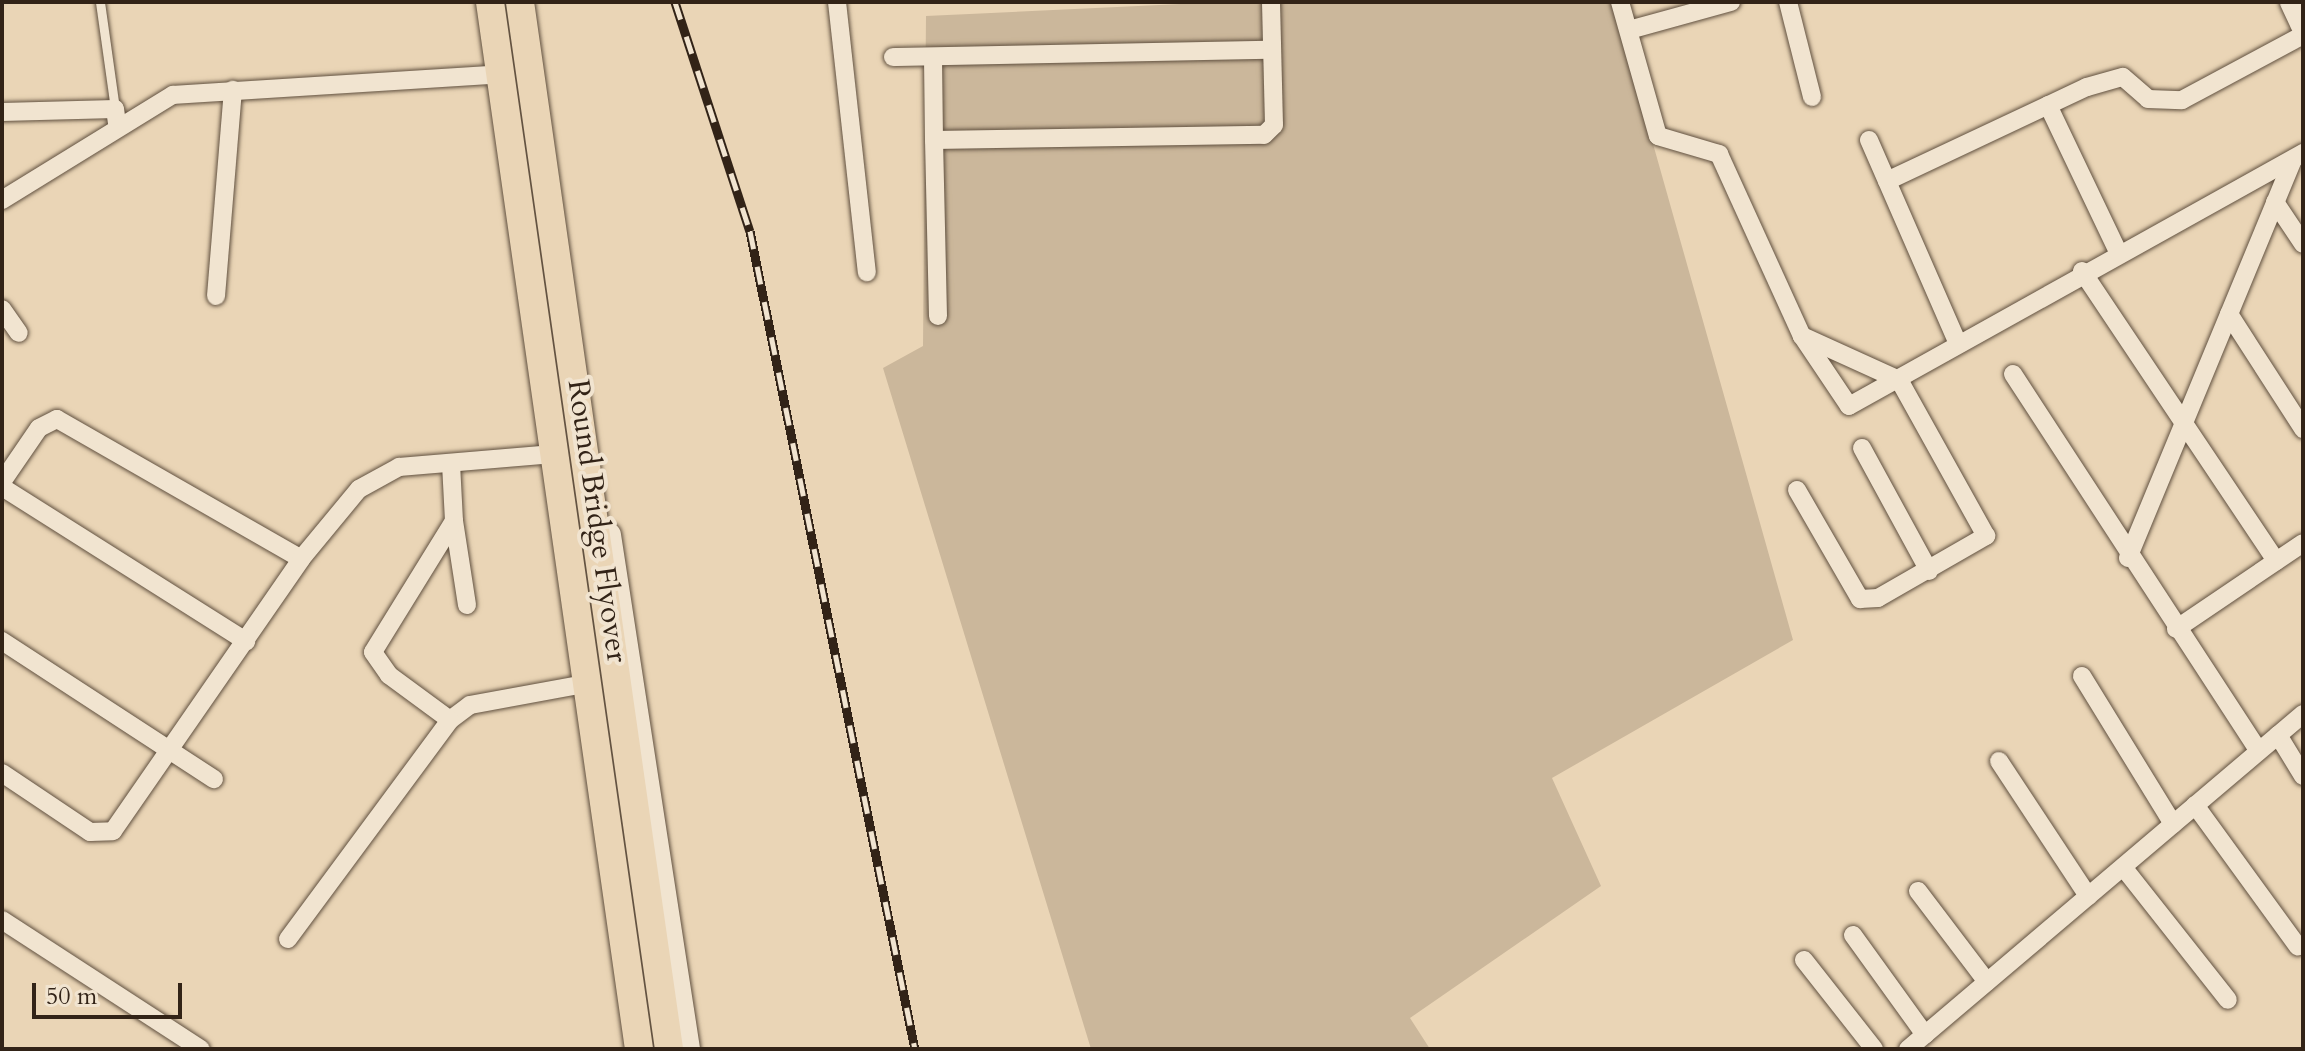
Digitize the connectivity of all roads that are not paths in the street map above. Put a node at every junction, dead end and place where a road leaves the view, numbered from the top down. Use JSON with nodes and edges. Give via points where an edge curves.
{"nodes":[{"id":1,"x":100,"y":2,"type":"edge"},
{"id":2,"x":477,"y":2,"type":"edge"},
{"id":3,"x":490,"y":2,"type":"edge"},
{"id":4,"x":520,"y":2,"type":"edge"},
{"id":5,"x":534,"y":2,"type":"edge"},
{"id":6,"x":837,"y":2,"type":"edge"},
{"id":7,"x":1271,"y":2,"type":"edge"},
{"id":8,"x":1620,"y":2,"type":"edge"},
{"id":9,"x":1731,"y":2,"type":"edge"},
{"id":10,"x":1788,"y":2,"type":"edge"},
{"id":11,"x":2292,"y":2,"type":"edge"},
{"id":12,"x":2303,"y":26,"type":"edge"},
{"id":13,"x":1629,"y":30,"type":"junction"},
{"id":14,"x":2303,"y":35,"type":"edge"},
{"id":15,"x":1272,"y":50,"type":"junction"},
{"id":16,"x":893,"y":57,"type":"dead end"},
{"id":17,"x":933,"y":58,"type":"junction"},
{"id":18,"x":488,"y":75,"type":"junction"},
{"id":19,"x":233,"y":90,"type":"junction"},
{"id":20,"x":1812,"y":97,"type":"dead end"},
{"id":21,"x":2048,"y":105,"type":"junction"},
{"id":22,"x":2,"y":112,"type":"edge"},
{"id":23,"x":116,"y":116,"type":"junction"},
{"id":24,"x":934,"y":140,"type":"junction"},
{"id":25,"x":1869,"y":140,"type":"dead end"},
{"id":26,"x":2298,"y":156,"type":"edge"},
{"id":27,"x":1887,"y":181,"type":"junction"},
{"id":28,"x":2,"y":200,"type":"edge"},
{"id":29,"x":2275,"y":202,"type":"junction"},
{"id":30,"x":2303,"y":244,"type":"edge"},
{"id":31,"x":2118,"y":252,"type":"junction"},
{"id":32,"x":2082,"y":271,"type":"junction"},
{"id":33,"x":867,"y":272,"type":"dead end"},
{"id":34,"x":216,"y":296,"type":"dead end"},
{"id":35,"x":2,"y":309,"type":"edge"},
{"id":36,"x":2229,"y":314,"type":"junction"},
{"id":37,"x":938,"y":316,"type":"dead end"},
{"id":38,"x":19,"y":333,"type":"dead end"},
{"id":39,"x":1802,"y":336,"type":"junction"},
{"id":40,"x":1958,"y":344,"type":"junction"},
{"id":41,"x":2013,"y":374,"type":"dead end"},
{"id":42,"x":1899,"y":380,"type":"junction"},
{"id":43,"x":2185,"y":426,"type":"junction"},
{"id":44,"x":2303,"y":429,"type":"edge"},
{"id":45,"x":1862,"y":448,"type":"dead end"},
{"id":46,"x":541,"y":455,"type":"junction"},
{"id":47,"x":451,"y":463,"type":"junction"},
{"id":48,"x":2,"y":484,"type":"edge"},
{"id":49,"x":1797,"y":490,"type":"dead end"},
{"id":50,"x":454,"y":521,"type":"junction"},
{"id":51,"x":2303,"y":543,"type":"edge"},
{"id":52,"x":2128,"y":558,"type":"junction"},
{"id":53,"x":301,"y":559,"type":"junction"},
{"id":54,"x":2276,"y":561,"type":"junction"},
{"id":55,"x":1929,"y":571,"type":"junction"},
{"id":56,"x":467,"y":605,"type":"dead end"},
{"id":57,"x":2176,"y":629,"type":"junction"},
{"id":58,"x":2,"y":641,"type":"edge"},
{"id":59,"x":246,"y":641,"type":"junction"},
{"id":60,"x":2082,"y":676,"type":"dead end"},
{"id":61,"x":574,"y":686,"type":"junction"},
{"id":62,"x":2303,"y":714,"type":"edge"},
{"id":63,"x":450,"y":720,"type":"junction"},
{"id":64,"x":2278,"y":735,"type":"junction"},
{"id":65,"x":172,"y":748,"type":"junction"},
{"id":66,"x":2259,"y":751,"type":"junction"},
{"id":67,"x":1999,"y":761,"type":"dead end"},
{"id":68,"x":2,"y":773,"type":"edge"},
{"id":69,"x":2303,"y":776,"type":"edge"},
{"id":70,"x":214,"y":779,"type":"dead end"},
{"id":71,"x":2195,"y":805,"type":"junction"},
{"id":72,"x":2173,"y":824,"type":"junction"},
{"id":73,"x":2123,"y":867,"type":"junction"},
{"id":74,"x":1918,"y":891,"type":"dead end"},
{"id":75,"x":2088,"y":896,"type":"junction"},
{"id":76,"x":2,"y":920,"type":"edge"},
{"id":77,"x":1853,"y":935,"type":"dead end"},
{"id":78,"x":288,"y":939,"type":"dead end"},
{"id":79,"x":2298,"y":947,"type":"dead end"},
{"id":80,"x":1804,"y":960,"type":"dead end"},
{"id":81,"x":1987,"y":982,"type":"junction"},
{"id":82,"x":2228,"y":1000,"type":"dead end"},
{"id":83,"x":1925,"y":1035,"type":"junction"},
{"id":84,"x":201,"y":1049,"type":"edge"},
{"id":85,"x":626,"y":1049,"type":"edge"},
{"id":86,"x":639,"y":1049,"type":"edge"},
{"id":87,"x":669,"y":1049,"type":"edge"},
{"id":88,"x":688,"y":1049,"type":"edge"},
{"id":89,"x":1874,"y":1049,"type":"edge"},
{"id":90,"x":1908,"y":1049,"type":"edge"}],
"edges":[{"from":1,"to":23,"type":"lane"},
{"from":2,"to":18,"type":"street"},
{"from":3,"to":86,"type":"main road","name":"Round Bridge Flyover"},
{"from":4,"to":87,"type":"main road","name":"Round Bridge Flyover"},
{"from":5,"to":88,"type":"street"},
{"from":6,"to":33,"type":"street"},
{"from":7,"to":15,"type":"street"},
{"from":8,"to":13,"type":"street"},
{"from":9,"to":13,"type":"street"},
{"from":10,"to":20,"type":"street"},
{"from":11,"to":12,"type":"street"},
{"from":13,"to":39,"type":"street","via":[[1658,136],[1719,154]]},
{"from":14,"to":21,"type":"street","via":[[2182,100],[2148,99],[2123,77]]},
{"from":15,"to":17,"type":"street"},
{"from":15,"to":24,"type":"street","via":[[1274,125],[1264,135]]},
{"from":16,"to":17,"type":"street"},
{"from":17,"to":24,"type":"street"},
{"from":18,"to":19,"type":"street"},
{"from":18,"to":46,"type":"street"},
{"from":19,"to":23,"type":"street","via":[[173,95]]},
{"from":19,"to":34,"type":"street"},
{"from":21,"to":27,"type":"street"},
{"from":21,"to":31,"type":"street"},
{"from":22,"to":23,"type":"street"},
{"from":23,"to":28,"type":"street"},
{"from":24,"to":37,"type":"street"},
{"from":25,"to":27,"type":"street"},
{"from":26,"to":29,"type":"street"},
{"from":26,"to":31,"type":"street"},
{"from":27,"to":40,"type":"street"},
{"from":29,"to":30,"type":"street"},
{"from":29,"to":36,"type":"street"},
{"from":31,"to":32,"type":"street"},
{"from":32,"to":40,"type":"street"},
{"from":32,"to":43,"type":"street"},
{"from":35,"to":38,"type":"street"},
{"from":36,"to":43,"type":"street"},
{"from":36,"to":44,"type":"street"},
{"from":39,"to":42,"type":"street"},
{"from":39,"to":42,"type":"street","via":[[1849,406]]},
{"from":40,"to":42,"type":"street"},
{"from":41,"to":52,"type":"street"},
{"from":42,"to":55,"type":"street","via":[[1986,532],[1979,544]]},
{"from":43,"to":52,"type":"street"},
{"from":43,"to":54,"type":"street"},
{"from":45,"to":55,"type":"street"},
{"from":46,"to":47,"type":"street"},
{"from":46,"to":61,"type":"street"},
{"from":47,"to":50,"type":"street"},
{"from":47,"to":53,"type":"street","via":[[399,467],[375,477]]},
{"from":48,"to":53,"type":"street","via":[[39,428],[57,419]]},
{"from":48,"to":59,"type":"street"},
{"from":49,"to":55,"type":"street","via":[[1860,599],[1878,598]]},
{"from":50,"to":56,"type":"street"},
{"from":50,"to":63,"type":"street","via":[[373,652],[389,675]]},
{"from":51,"to":54,"type":"street"},
{"from":52,"to":57,"type":"street"},
{"from":53,"to":59,"type":"street"},
{"from":54,"to":57,"type":"street"},
{"from":57,"to":66,"type":"street"},
{"from":58,"to":65,"type":"street"},
{"from":59,"to":65,"type":"street"},
{"from":60,"to":72,"type":"street"},
{"from":61,"to":63,"type":"street","via":[[470,705]]},
{"from":61,"to":85,"type":"street"},
{"from":62,"to":64,"type":"street"},
{"from":63,"to":78,"type":"street"},
{"from":64,"to":66,"type":"street"},
{"from":64,"to":69,"type":"street"},
{"from":65,"to":68,"type":"street","via":[[121,822],[101,833]]},
{"from":65,"to":70,"type":"street"},
{"from":66,"to":71,"type":"street"},
{"from":67,"to":75,"type":"street"},
{"from":71,"to":72,"type":"street"},
{"from":71,"to":79,"type":"street"},
{"from":72,"to":73,"type":"street"},
{"from":73,"to":75,"type":"street"},
{"from":73,"to":82,"type":"street"},
{"from":74,"to":81,"type":"street"},
{"from":75,"to":81,"type":"street"},
{"from":76,"to":84,"type":"street"},
{"from":77,"to":83,"type":"street"},
{"from":80,"to":89,"type":"street"},
{"from":81,"to":83,"type":"street"},
{"from":83,"to":90,"type":"street"}]}
